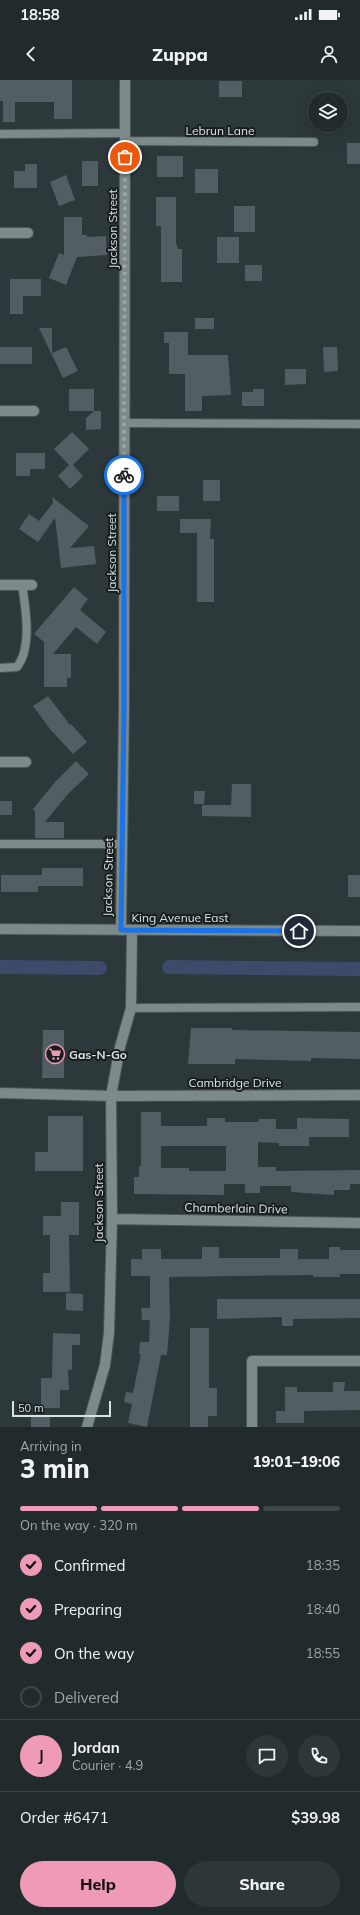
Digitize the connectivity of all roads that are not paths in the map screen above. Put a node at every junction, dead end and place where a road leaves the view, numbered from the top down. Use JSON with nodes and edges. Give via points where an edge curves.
{"nodes":[{"id":1,"x":125,"y":80,"type":"edge"},
{"id":2,"x":0,"y":134,"type":"edge"},
{"id":3,"x":125,"y":137,"type":"junction"},
{"id":4,"x":314,"y":142,"type":"dead end"},
{"id":5,"x":0,"y":233,"type":"edge"},
{"id":6,"x":28,"y":233,"type":"dead end"},
{"id":7,"x":0,"y":411,"type":"edge"},
{"id":8,"x":34,"y":411,"type":"dead end"},
{"id":9,"x":125,"y":423,"type":"junction"},
{"id":10,"x":360,"y":424,"type":"edge"},
{"id":11,"x":0,"y":585,"type":"edge"},
{"id":12,"x":27,"y":586,"type":"joint"},
{"id":13,"x":0,"y":668,"type":"edge"},
{"id":14,"x":0,"y":762,"type":"edge"},
{"id":15,"x":26,"y":762,"type":"dead end"},
{"id":16,"x":0,"y":844,"type":"edge"},
{"id":17,"x":122,"y":844,"type":"junction"},
{"id":18,"x":0,"y":929,"type":"edge"},
{"id":19,"x":121,"y":930,"type":"junction"},
{"id":20,"x":132,"y":930,"type":"junction"},
{"id":21,"x":360,"y":931,"type":"edge"},
{"id":22,"x":360,"y":1006,"type":"edge"},
{"id":23,"x":131,"y":1008,"type":"junction"},
{"id":24,"x":0,"y":1093,"type":"edge"},
{"id":25,"x":360,"y":1095,"type":"edge"},
{"id":26,"x":111,"y":1096,"type":"junction"},
{"id":27,"x":112,"y":1219,"type":"junction"},
{"id":28,"x":360,"y":1223,"type":"edge"},
{"id":29,"x":360,"y":1361,"type":"edge"},
{"id":30,"x":87,"y":1427,"type":"edge"},
{"id":31,"x":252,"y":1427,"type":"edge"}],
"edges":[{"from":1,"to":3,"type":"street","name":"Jackson Street"},
{"from":2,"to":3,"type":"lane","name":"Lebrun Lane"},
{"from":3,"to":4,"type":"lane","name":"Lebrun Lane"},
{"from":3,"to":9,"type":"street","name":"Jackson Street"},
{"from":5,"to":6,"type":"street"},
{"from":7,"to":8,"type":"street"},
{"from":9,"to":10,"type":"lane"},
{"from":9,"to":17,"type":"street","name":"Jackson Street"},
{"from":11,"to":12,"type":"street"},
{"from":12,"to":13,"type":"lane","via":[[23,659],[17,667]]},
{"from":14,"to":15,"type":"street"},
{"from":16,"to":17,"type":"lane"},
{"from":17,"to":19,"type":"street","name":"Jackson Street"},
{"from":18,"to":19,"type":"street","name":"King Avenue East"},
{"from":19,"to":20,"type":"street","name":"King Avenue East"},
{"from":20,"to":21,"type":"street","name":"King Avenue East"},
{"from":20,"to":23,"type":"street","name":"Jackson Street"},
{"from":22,"to":23,"type":"lane"},
{"from":23,"to":26,"type":"street","name":"Jackson Street","via":[[120,1047]]},
{"from":24,"to":26,"type":"street","name":"Cambridge Drive"},
{"from":25,"to":26,"type":"street","name":"Cambridge Drive"},
{"from":26,"to":27,"type":"street","name":"Jackson Street"},
{"from":27,"to":28,"type":"street","name":"Chamberlain Drive"},
{"from":27,"to":30,"type":"street","name":"Jackson Street","via":[[108,1341],[105,1365]]},
{"from":29,"to":31,"type":"street","via":[[252,1361]]}]}
